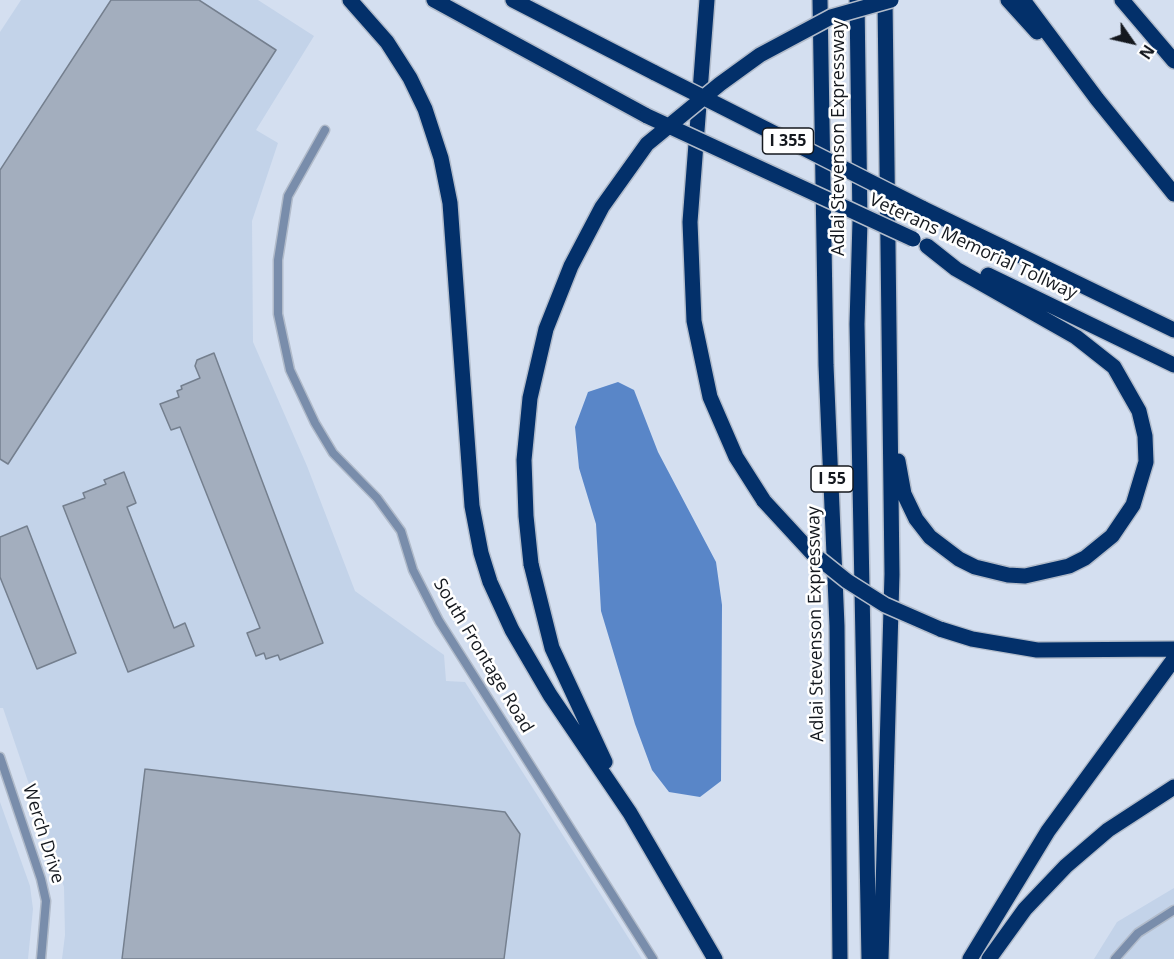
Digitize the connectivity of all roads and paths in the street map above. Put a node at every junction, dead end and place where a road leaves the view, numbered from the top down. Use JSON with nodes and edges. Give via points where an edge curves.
{"nodes":[{"id":1,"x":350,"y":0,"type":"edge"},
{"id":2,"x":434,"y":0,"type":"edge"},
{"id":3,"x":513,"y":0,"type":"edge"},
{"id":4,"x":707,"y":0,"type":"edge"},
{"id":5,"x":820,"y":0,"type":"edge"},
{"id":6,"x":857,"y":0,"type":"edge"},
{"id":7,"x":885,"y":0,"type":"edge"},
{"id":8,"x":891,"y":0,"type":"edge"},
{"id":9,"x":1008,"y":0,"type":"edge"},
{"id":10,"x":1023,"y":0,"type":"edge"},
{"id":11,"x":1122,"y":0,"type":"edge"},
{"id":12,"x":1174,"y":61,"type":"edge"},
{"id":13,"x":1097,"y":99,"type":"junction"},
{"id":14,"x":325,"y":130,"type":"dead end"},
{"id":15,"x":1174,"y":194,"type":"edge"},
{"id":16,"x":920,"y":242,"type":"junction"},
{"id":17,"x":888,"y":308,"type":"junction"},
{"id":18,"x":1174,"y":330,"type":"edge"},
{"id":19,"x":1174,"y":365,"type":"edge"},
{"id":20,"x":1174,"y":649,"type":"edge"},
{"id":21,"x":1174,"y":659,"type":"edge"},
{"id":22,"x":0,"y":757,"type":"edge"},
{"id":23,"x":1174,"y":787,"type":"edge"},
{"id":24,"x":630,"y":813,"type":"junction"},
{"id":25,"x":1174,"y":910,"type":"edge"},
{"id":26,"x":41,"y":959,"type":"edge"},
{"id":27,"x":652,"y":959,"type":"edge"},
{"id":28,"x":715,"y":959,"type":"edge"},
{"id":29,"x":840,"y":959,"type":"edge"},
{"id":30,"x":869,"y":959,"type":"edge"},
{"id":31,"x":881,"y":959,"type":"edge"},
{"id":32,"x":970,"y":959,"type":"edge"},
{"id":33,"x":989,"y":959,"type":"edge"},
{"id":34,"x":1115,"y":959,"type":"edge"}],
"edges":[{"from":1,"to":24,"type":"highway","via":[[387,42],[410,78],[441,158],[450,203],[472,506],[490,582],[512,630],[550,695]]},
{"from":2,"to":16,"type":"highway","name":"Veterans Memorial Tollway","number":"I 355","bridge":true,"via":[[647,116]]},
{"from":3,"to":18,"type":"highway","name":"Veterans Memorial Tollway","number":"I 355","bridge":true,"via":[[922,208]]},
{"from":4,"to":20,"type":"highway","bridge":true,"via":[[690,222],[694,321],[710,397],[736,457],[764,501],[813,553],[847,581],[885,605],[940,629],[972,639],[1037,650]]},
{"from":5,"to":29,"type":"highway","name":"Adlai Stevenson Expressway","number":"I 55","via":[[826,365],[837,626]]},
{"from":6,"to":30,"type":"highway","name":"Adlai Stevenson Expressway","number":"I 55","via":[[857,397]]},
{"from":7,"to":17,"type":"highway"},
{"from":8,"to":24,"type":"highway","bridge":true,"via":[[831,17],[760,56],[646,144],[602,207],[571,266],[546,329],[530,398],[524,460],[531,564],[552,648]]},
{"from":9,"to":13,"type":"highway"},
{"from":10,"to":13,"type":"highway"},
{"from":11,"to":12,"type":"highway"},
{"from":13,"to":15,"type":"highway"},
{"from":14,"to":27,"type":"street","name":"South Frontage Road","via":[[288,196],[278,260],[278,314],[290,370],[333,453],[377,498],[401,531],[413,570],[439,621]]},
{"from":16,"to":17,"type":"highway","via":[[956,269],[1076,337],[1114,367],[1124,381],[1143,424],[1146,462],[1133,505],[1112,536],[1069,566],[1025,576],[975,567],[930,537],[908,502],[899,469]]},
{"from":16,"to":19,"type":"highway","name":"Veterans Memorial Tollway","number":"I 355"},
{"from":17,"to":31,"type":"highway","via":[[892,574]]},
{"from":21,"to":32,"type":"highway","via":[[1048,831]]},
{"from":22,"to":26,"type":"street","name":"Werch Drive","via":[[46,901]]},
{"from":23,"to":33,"type":"highway","via":[[1107,830],[1066,866],[1025,909]]},
{"from":24,"to":28,"type":"highway"},
{"from":25,"to":34,"type":"street","via":[[1138,933]]}]}
